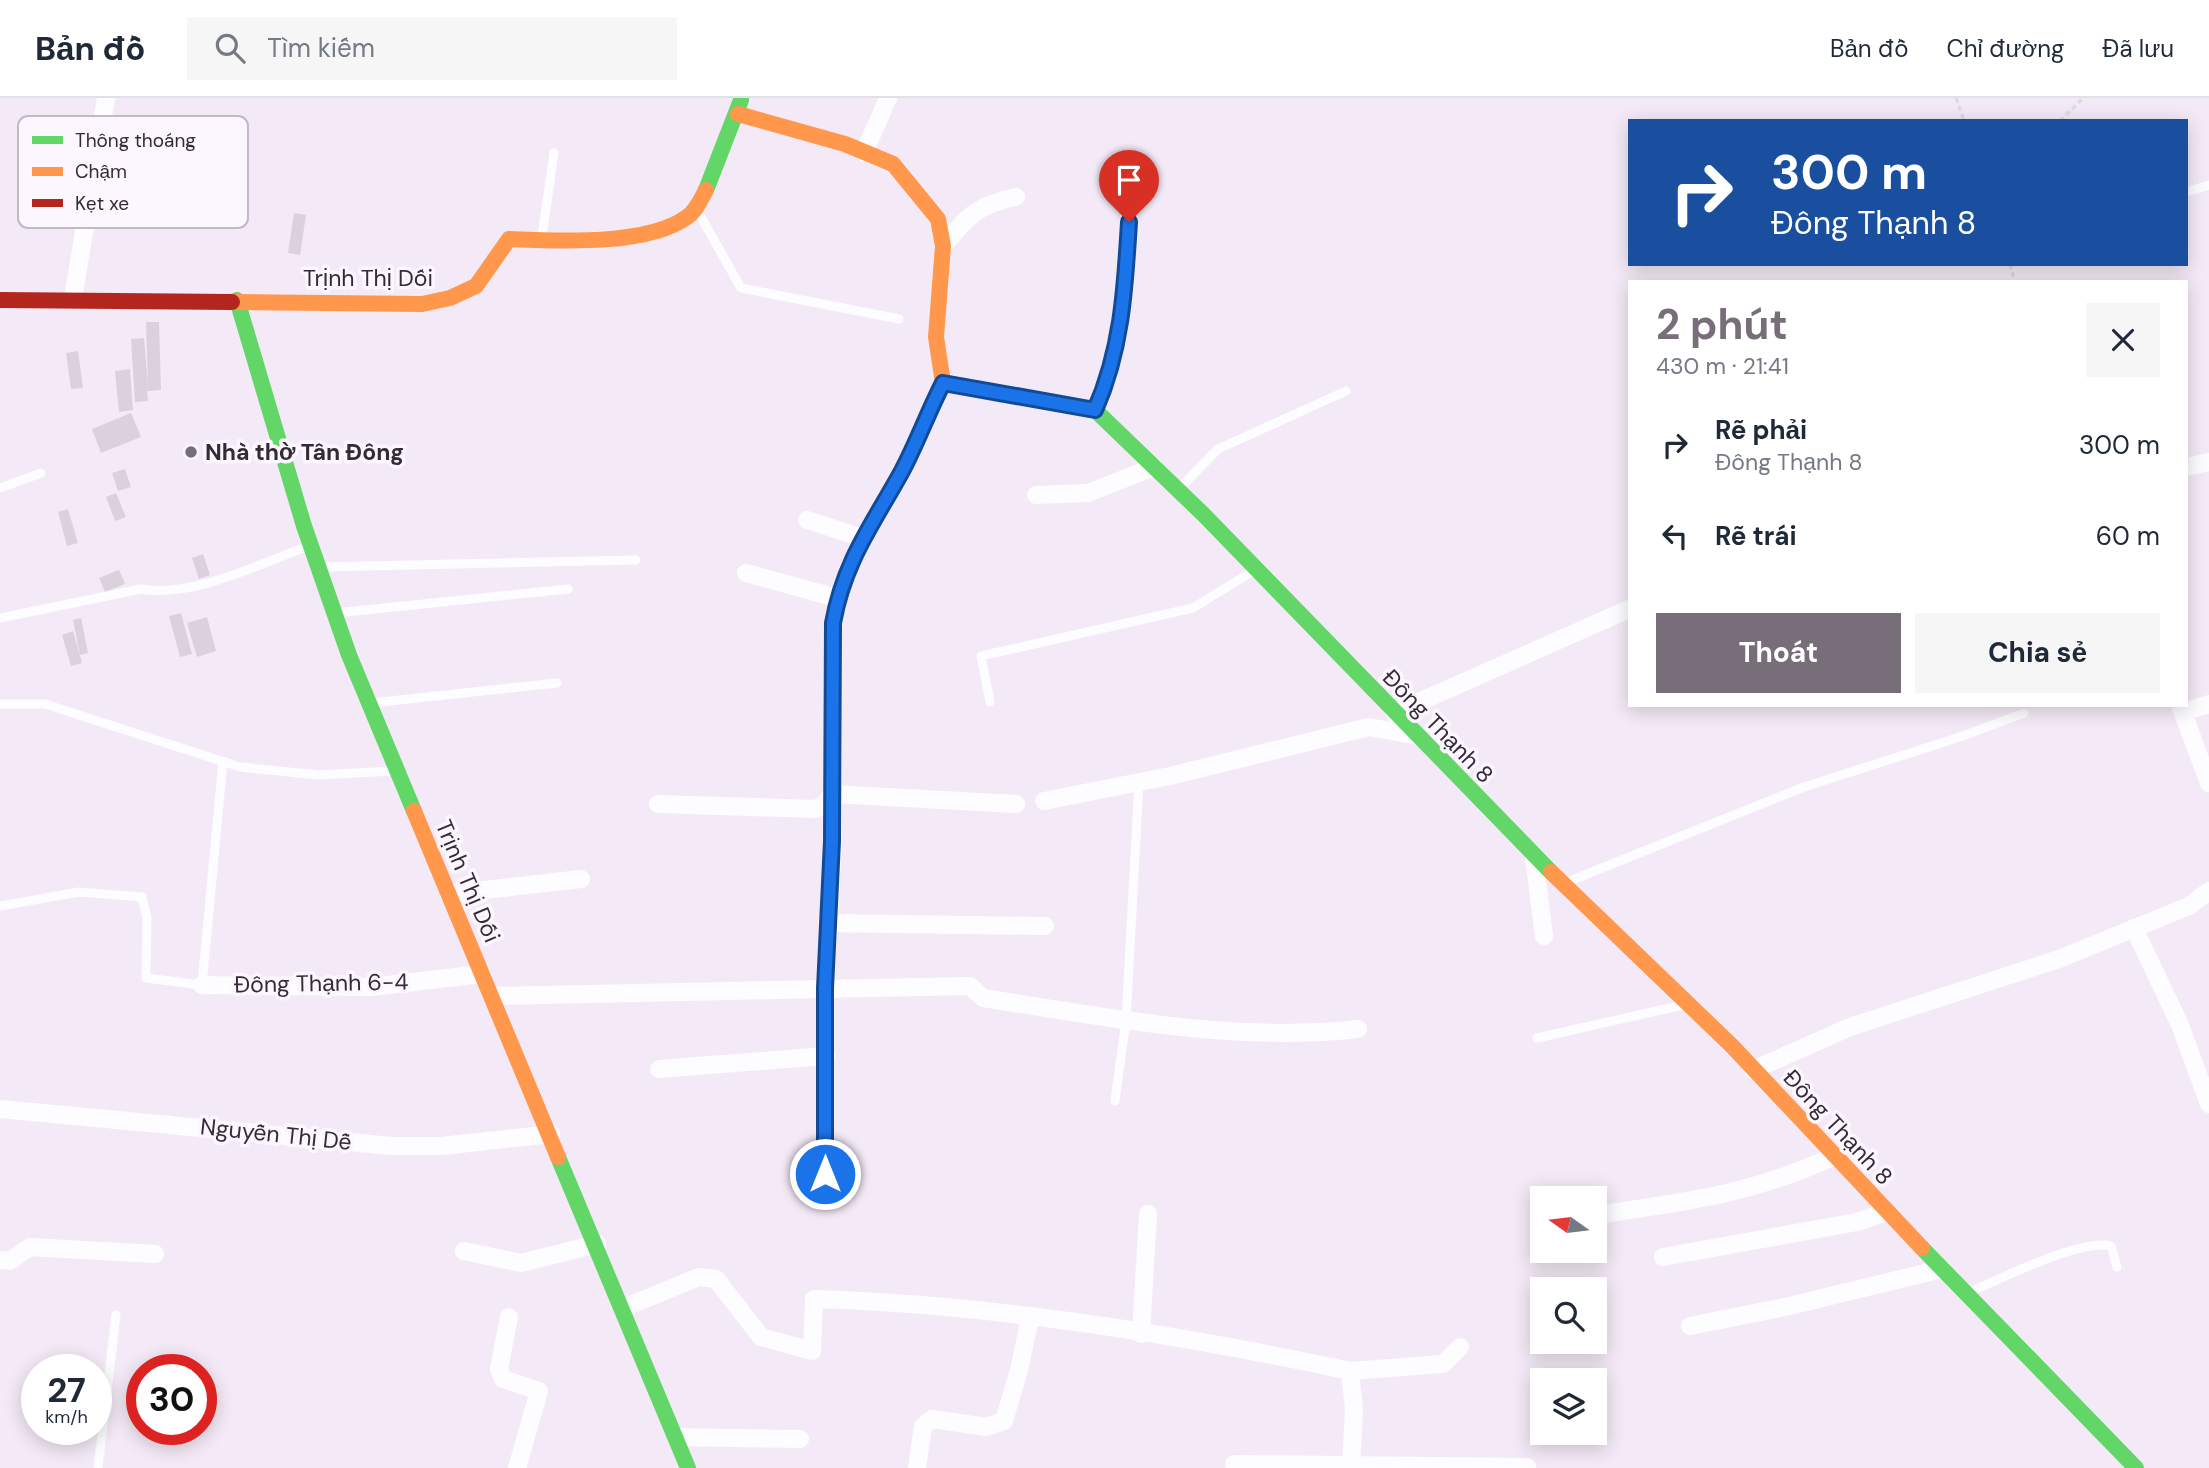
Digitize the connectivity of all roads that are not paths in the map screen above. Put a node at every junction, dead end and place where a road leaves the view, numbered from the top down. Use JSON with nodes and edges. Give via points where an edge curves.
{"nodes":[{"id":1,"x":106,"y":98,"type":"edge"},
{"id":2,"x":888,"y":98,"type":"edge"},
{"id":3,"x":739,"y":106,"type":"edge"},
{"id":4,"x":103,"y":116,"type":"edge"},
{"id":5,"x":554,"y":153,"type":"dead end"},
{"id":6,"x":864,"y":153,"type":"junction"},
{"id":7,"x":2209,"y":186,"type":"edge"},
{"id":8,"x":2188,"y":191,"type":"edge"},
{"id":9,"x":1130,"y":196,"type":"dead end"},
{"id":10,"x":1016,"y":197,"type":"dead end"},
{"id":11,"x":696,"y":209,"type":"junction"},
{"id":12,"x":85,"y":228,"type":"edge"},
{"id":13,"x":541,"y":241,"type":"junction"},
{"id":14,"x":943,"y":246,"type":"junction"},
{"id":15,"x":73,"y":299,"type":"junction"},
{"id":16,"x":0,"y":300,"type":"edge"},
{"id":17,"x":237,"y":300,"type":"junction"},
{"id":18,"x":899,"y":320,"type":"dead end"},
{"id":19,"x":943,"y":383,"type":"junction"},
{"id":20,"x":1346,"y":391,"type":"dead end"},
{"id":21,"x":1095,"y":410,"type":"junction"},
{"id":22,"x":2209,"y":462,"type":"edge"},
{"id":23,"x":1154,"y":467,"type":"junction"},
{"id":24,"x":2188,"y":467,"type":"edge"},
{"id":25,"x":41,"y":473,"type":"dead end"},
{"id":26,"x":0,"y":488,"type":"edge"},
{"id":27,"x":1178,"y":490,"type":"junction"},
{"id":28,"x":1036,"y":495,"type":"dead end"},
{"id":29,"x":807,"y":520,"type":"dead end"},
{"id":30,"x":863,"y":538,"type":"junction"},
{"id":31,"x":310,"y":545,"type":"junction"},
{"id":32,"x":636,"y":560,"type":"dead end"},
{"id":33,"x":318,"y":567,"type":"junction"},
{"id":34,"x":1256,"y":569,"type":"junction"},
{"id":35,"x":746,"y":573,"type":"dead end"},
{"id":36,"x":568,"y":589,"type":"dead end"},
{"id":37,"x":837,"y":598,"type":"junction"},
{"id":38,"x":1628,"y":609,"type":"edge"},
{"id":39,"x":334,"y":613,"type":"junction"},
{"id":40,"x":0,"y":618,"type":"edge"},
{"id":41,"x":557,"y":683,"type":"dead end"},
{"id":42,"x":990,"y":702,"type":"dead end"},
{"id":43,"x":370,"y":703,"type":"junction"},
{"id":44,"x":0,"y":704,"type":"edge"},
{"id":45,"x":2209,"y":705,"type":"edge"},
{"id":46,"x":2182,"y":709,"type":"edge"},
{"id":47,"x":1394,"y":713,"type":"junction"},
{"id":48,"x":2024,"y":713,"type":"dead end"},
{"id":49,"x":1413,"y":735,"type":"junction"},
{"id":50,"x":223,"y":761,"type":"junction"},
{"id":51,"x":397,"y":771,"type":"junction"},
{"id":52,"x":1139,"y":782,"type":"junction"},
{"id":53,"x":2209,"y":783,"type":"edge"},
{"id":54,"x":832,"y":794,"type":"junction"},
{"id":55,"x":1044,"y":801,"type":"dead end"},
{"id":56,"x":657,"y":804,"type":"dead end"},
{"id":57,"x":1016,"y":804,"type":"dead end"},
{"id":58,"x":1534,"y":857,"type":"junction"},
{"id":59,"x":581,"y":879,"type":"dead end"},
{"id":60,"x":1565,"y":883,"type":"junction"},
{"id":61,"x":2209,"y":891,"type":"edge"},
{"id":62,"x":449,"y":894,"type":"junction"},
{"id":63,"x":0,"y":906,"type":"edge"},
{"id":64,"x":827,"y":923,"type":"junction"},
{"id":65,"x":1045,"y":926,"type":"dead end"},
{"id":66,"x":2134,"y":928,"type":"junction"},
{"id":67,"x":1544,"y":936,"type":"dead end"},
{"id":68,"x":482,"y":974,"type":"junction"},
{"id":69,"x":202,"y":985,"type":"junction"},
{"id":70,"x":825,"y":988,"type":"junction"},
{"id":71,"x":492,"y":996,"type":"junction"},
{"id":72,"x":1685,"y":1004,"type":"junction"},
{"id":73,"x":1126,"y":1021,"type":"junction"},
{"id":74,"x":1358,"y":1029,"type":"dead end"},
{"id":75,"x":1538,"y":1038,"type":"dead end"},
{"id":76,"x":826,"y":1056,"type":"junction"},
{"id":77,"x":659,"y":1069,"type":"dead end"},
{"id":78,"x":1753,"y":1070,"type":"junction"},
{"id":79,"x":1115,"y":1101,"type":"dead end"},
{"id":80,"x":2209,"y":1104,"type":"edge"},
{"id":81,"x":0,"y":1109,"type":"edge"},
{"id":82,"x":551,"y":1134,"type":"junction"},
{"id":83,"x":1833,"y":1156,"type":"junction"},
{"id":84,"x":825,"y":1174,"type":"dead end"},
{"id":85,"x":1887,"y":1212,"type":"junction"},
{"id":86,"x":1607,"y":1213,"type":"edge"},
{"id":87,"x":1148,"y":1214,"type":"dead end"},
{"id":88,"x":597,"y":1244,"type":"junction"},
{"id":89,"x":464,"y":1251,"type":"dead end"},
{"id":90,"x":155,"y":1254,"type":"dead end"},
{"id":91,"x":1663,"y":1257,"type":"dead end"},
{"id":92,"x":0,"y":1260,"type":"edge"},
{"id":93,"x":2117,"y":1267,"type":"dead end"},
{"id":94,"x":1941,"y":1269,"type":"junction"},
{"id":95,"x":1965,"y":1294,"type":"junction"},
{"id":96,"x":623,"y":1308,"type":"junction"},
{"id":97,"x":116,"y":1315,"type":"dead end"},
{"id":98,"x":509,"y":1317,"type":"dead end"},
{"id":99,"x":1030,"y":1318,"type":"junction"},
{"id":100,"x":1690,"y":1326,"type":"dead end"},
{"id":101,"x":1141,"y":1334,"type":"junction"},
{"id":102,"x":1460,"y":1347,"type":"dead end"},
{"id":103,"x":1350,"y":1371,"type":"junction"},
{"id":104,"x":676,"y":1437,"type":"junction"},
{"id":105,"x":800,"y":1439,"type":"dead end"},
{"id":106,"x":1234,"y":1464,"type":"dead end"},
{"id":107,"x":2128,"y":1466,"type":"edge"},
{"id":108,"x":1527,"y":1467,"type":"edge"},
{"id":109,"x":98,"y":1468,"type":"edge"},
{"id":110,"x":517,"y":1468,"type":"edge"},
{"id":111,"x":688,"y":1468,"type":"edge"},
{"id":112,"x":917,"y":1468,"type":"edge"},
{"id":113,"x":1351,"y":1468,"type":"edge"}],
"edges":[{"from":1,"to":4,"type":"street"},
{"from":2,"to":6,"type":"street"},
{"from":3,"to":6,"type":"street"},
{"from":3,"to":11,"type":"street"},
{"from":5,"to":13,"type":"lane"},
{"from":6,"to":14,"type":"street","via":[[893,164],[909,181],[938,219]]},
{"from":7,"to":8,"type":"lane"},
{"from":9,"to":21,"type":"street","via":[[1124,300],[1111,375]]},
{"from":10,"to":14,"type":"street","via":[[991,202],[967,216]]},
{"from":11,"to":13,"type":"street","name":"Trịnh Thị Dối","via":[[674,226],[608,237]]},
{"from":11,"to":18,"type":"lane","via":[[741,288]]},
{"from":12,"to":15,"type":"street"},
{"from":13,"to":17,"type":"street","name":"Trịnh Thị Dối","via":[[509,239],[498,249],[478,285],[449,299],[422,304]]},
{"from":14,"to":19,"type":"street","via":[[936,337]]},
{"from":15,"to":16,"type":"street","name":"Trịnh Thị Dối"},
{"from":15,"to":17,"type":"street","name":"Trịnh Thị Dối"},
{"from":17,"to":31,"type":"street","name":"Trịnh Thị Dối"},
{"from":19,"to":21,"type":"street"},
{"from":19,"to":30,"type":"street","via":[[902,471]]},
{"from":20,"to":27,"type":"lane","via":[[1217,449]]},
{"from":21,"to":23,"type":"street","name":"Đông Thạnh 8"},
{"from":22,"to":24,"type":"street"},
{"from":23,"to":27,"type":"street","name":"Đông Thạnh 8"},
{"from":23,"to":28,"type":"street","via":[[1088,493]]},
{"from":25,"to":26,"type":"lane"},
{"from":27,"to":34,"type":"street","name":"Đông Thạnh 8"},
{"from":29,"to":30,"type":"street"},
{"from":30,"to":37,"type":"street"},
{"from":31,"to":33,"type":"street","name":"Trịnh Thị Dối"},
{"from":31,"to":40,"type":"lane","via":[[191,588],[163,593],[141,589]]},
{"from":32,"to":33,"type":"lane"},
{"from":33,"to":39,"type":"street","name":"Trịnh Thị Dối"},
{"from":34,"to":42,"type":"lane","via":[[1193,608],[981,656]]},
{"from":34,"to":47,"type":"street","name":"Đông Thạnh 8"},
{"from":35,"to":37,"type":"street"},
{"from":36,"to":39,"type":"lane"},
{"from":37,"to":54,"type":"street"},
{"from":38,"to":47,"type":"street"},
{"from":39,"to":43,"type":"street","name":"Trịnh Thị Dối"},
{"from":41,"to":43,"type":"lane"},
{"from":43,"to":51,"type":"street","name":"Trịnh Thị Dối"},
{"from":44,"to":50,"type":"lane","via":[[45,704]]},
{"from":45,"to":46,"type":"street"},
{"from":46,"to":53,"type":"street"},
{"from":47,"to":49,"type":"street","name":"Đông Thạnh 8"},
{"from":48,"to":60,"type":"lane","via":[[1804,788]]},
{"from":49,"to":52,"type":"street","via":[[1369,727]]},
{"from":49,"to":58,"type":"street","name":"Đông Thạnh 8"},
{"from":50,"to":51,"type":"lane","via":[[319,775]]},
{"from":50,"to":69,"type":"lane"},
{"from":51,"to":62,"type":"street","name":"Trịnh Thị Dối"},
{"from":52,"to":55,"type":"street"},
{"from":52,"to":73,"type":"lane"},
{"from":54,"to":56,"type":"street","via":[[815,809]]},
{"from":54,"to":57,"type":"street"},
{"from":54,"to":64,"type":"street"},
{"from":58,"to":60,"type":"street","name":"Đông Thạnh 8"},
{"from":58,"to":67,"type":"street"},
{"from":59,"to":62,"type":"street"},
{"from":60,"to":72,"type":"street","name":"Đông Thạnh 8"},
{"from":61,"to":66,"type":"street","via":[[2189,906]]},
{"from":62,"to":68,"type":"street","name":"Trịnh Thị Dối"},
{"from":63,"to":69,"type":"lane","via":[[79,892],[142,897],[147,918],[146,978]]},
{"from":64,"to":65,"type":"street"},
{"from":64,"to":70,"type":"street"},
{"from":66,"to":78,"type":"street","via":[[2059,959],[1850,1027]]},
{"from":66,"to":80,"type":"street","via":[[2180,1025]]},
{"from":68,"to":69,"type":"street","name":"Đông Thạnh 6-4","via":[[370,988]]},
{"from":68,"to":71,"type":"street","name":"Trịnh Thị Dối"},
{"from":70,"to":71,"type":"street"},
{"from":70,"to":73,"type":"street","via":[[970,986],[983,998]]},
{"from":70,"to":76,"type":"street"},
{"from":71,"to":82,"type":"street","name":"Trịnh Thị Dối"},
{"from":72,"to":75,"type":"lane"},
{"from":72,"to":78,"type":"street","name":"Đông Thạnh 8"},
{"from":73,"to":74,"type":"street","via":[[1219,1031]]},
{"from":73,"to":79,"type":"lane"},
{"from":76,"to":77,"type":"street"},
{"from":76,"to":84,"type":"street"},
{"from":78,"to":83,"type":"street","name":"Đông Thạnh 8"},
{"from":81,"to":82,"type":"street","name":"Nguyễn Thị Dễ","via":[[392,1146],[441,1146]]},
{"from":82,"to":88,"type":"street","name":"Trịnh Thị Dối"},
{"from":83,"to":85,"type":"street","name":"Đông Thạnh 8"},
{"from":83,"to":86,"type":"street","via":[[1796,1174],[1720,1197]]},
{"from":85,"to":91,"type":"street","via":[[1857,1222]]},
{"from":85,"to":94,"type":"street","name":"Đông Thạnh 8"},
{"from":87,"to":101,"type":"street"},
{"from":88,"to":89,"type":"street","via":[[521,1263]]},
{"from":88,"to":96,"type":"street","name":"Trịnh Thị Dối"},
{"from":90,"to":92,"type":"street","via":[[30,1247],[10,1261]]},
{"from":93,"to":95,"type":"lane","via":[[2111,1246],[2099,1242],[2030,1265]]},
{"from":94,"to":95,"type":"street","name":"Đông Thạnh 8"},
{"from":94,"to":100,"type":"street"},
{"from":95,"to":107,"type":"street","name":"Đông Thạnh 8"},
{"from":96,"to":99,"type":"street","via":[[699,1277],[716,1279],[761,1337],[812,1351],[814,1299],[897,1301]]},
{"from":96,"to":104,"type":"street","name":"Trịnh Thị Dối"},
{"from":97,"to":109,"type":"lane"},
{"from":98,"to":110,"type":"street","via":[[499,1368],[503,1379],[539,1391]]},
{"from":99,"to":101,"type":"street"},
{"from":99,"to":112,"type":"street","via":[[1004,1421],[986,1427],[932,1419],[923,1426]]},
{"from":101,"to":103,"type":"street"},
{"from":102,"to":103,"type":"street","via":[[1443,1364]]},
{"from":103,"to":113,"type":"street","via":[[1354,1409]]},
{"from":104,"to":105,"type":"street"},
{"from":104,"to":111,"type":"street","name":"Trịnh Thị Dối"},
{"from":106,"to":113,"type":"street"},
{"from":108,"to":113,"type":"street"}]}
